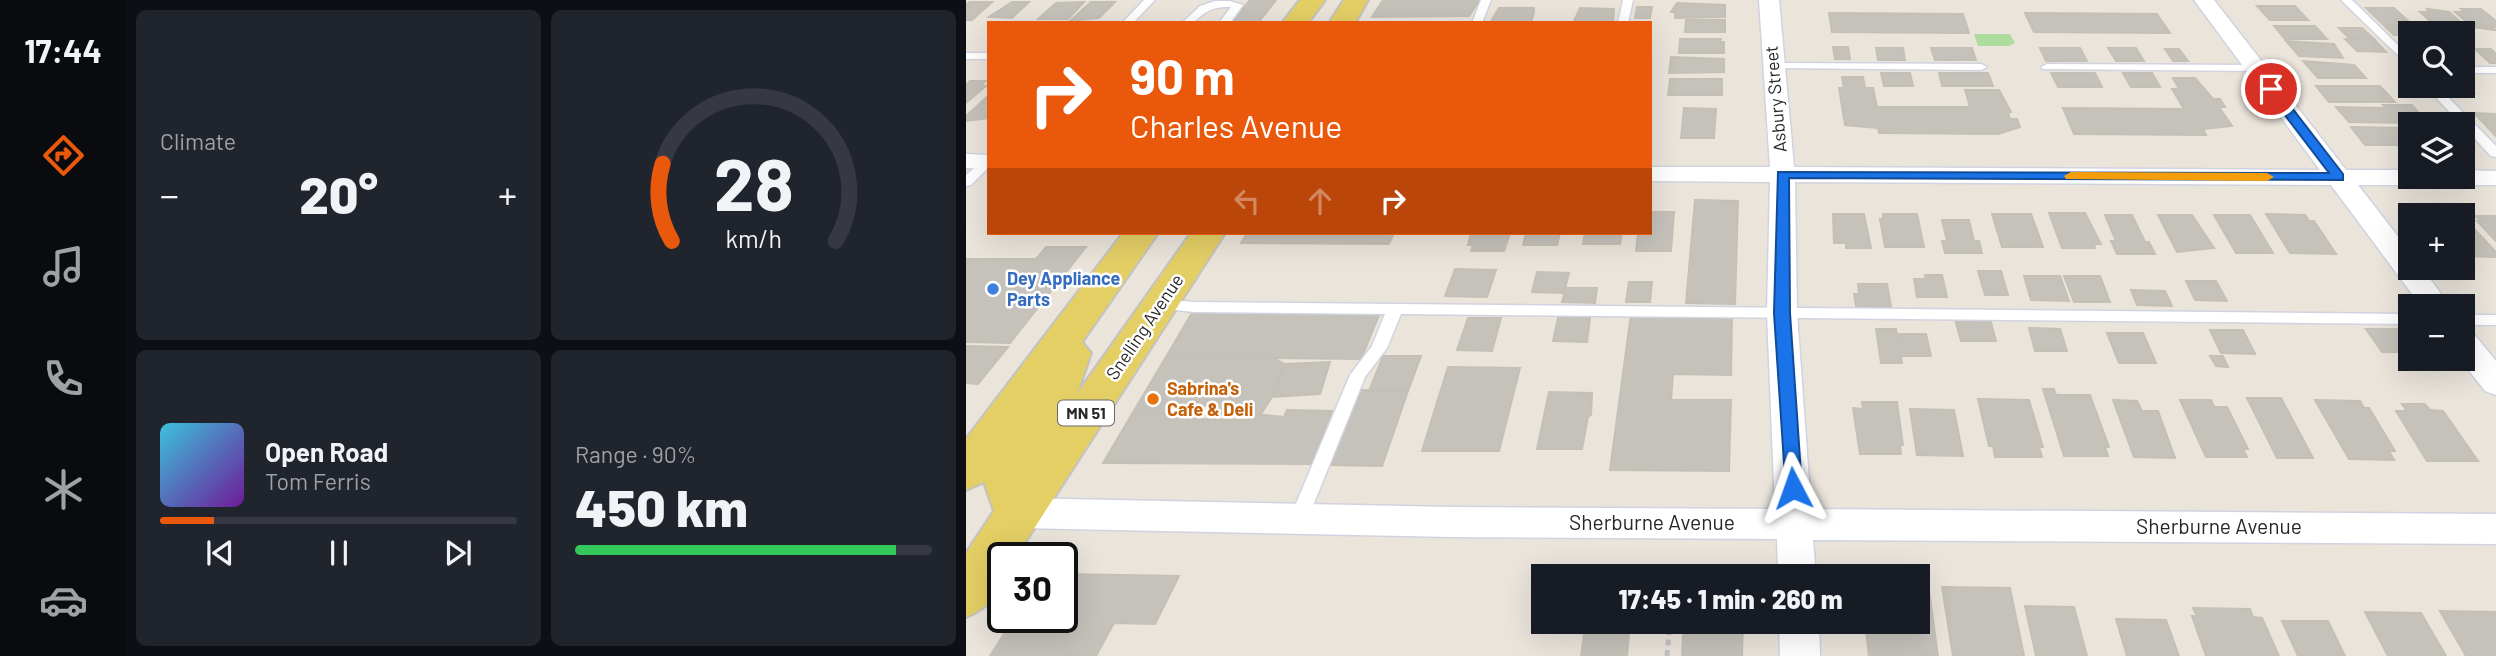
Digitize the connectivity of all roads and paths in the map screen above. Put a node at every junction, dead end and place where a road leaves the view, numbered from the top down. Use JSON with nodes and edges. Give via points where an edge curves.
{"nodes":[{"id":1,"x":1150,"y":0,"type":"edge"},
{"id":2,"x":1313,"y":0,"type":"edge"},
{"id":3,"x":1356,"y":0,"type":"edge"},
{"id":4,"x":1486,"y":0,"type":"edge"},
{"id":5,"x":1628,"y":0,"type":"edge"},
{"id":6,"x":1769,"y":0,"type":"edge"},
{"id":7,"x":2204,"y":0,"type":"edge"},
{"id":8,"x":2346,"y":0,"type":"edge"},
{"id":9,"x":1130,"y":21,"type":"edge"},
{"id":10,"x":1189,"y":21,"type":"edge"},
{"id":11,"x":1226,"y":21,"type":"edge"},
{"id":12,"x":1297,"y":21,"type":"edge"},
{"id":13,"x":1343,"y":21,"type":"edge"},
{"id":14,"x":1478,"y":21,"type":"edge"},
{"id":15,"x":1623,"y":21,"type":"edge"},
{"id":16,"x":2398,"y":52,"type":"edge"},
{"id":17,"x":966,"y":56,"type":"edge"},
{"id":18,"x":987,"y":56,"type":"edge"},
{"id":19,"x":1773,"y":66,"type":"junction"},
{"id":20,"x":1981,"y":67,"type":"dead end"},
{"id":21,"x":2047,"y":67,"type":"dead end"},
{"id":22,"x":2256,"y":68,"type":"junction"},
{"id":23,"x":2475,"y":70,"type":"edge"},
{"id":24,"x":2496,"y":70,"type":"edge"},
{"id":25,"x":2443,"y":98,"type":"edge"},
{"id":26,"x":2496,"y":153,"type":"edge"},
{"id":27,"x":983,"y":161,"type":"edge"},
{"id":28,"x":1652,"y":174,"type":"edge"},
{"id":29,"x":1782,"y":174,"type":"junction"},
{"id":30,"x":2339,"y":177,"type":"junction"},
{"id":31,"x":2496,"y":178,"type":"edge"},
{"id":32,"x":966,"y":182,"type":"edge"},
{"id":33,"x":1140,"y":235,"type":"edge"},
{"id":34,"x":1207,"y":235,"type":"edge"},
{"id":35,"x":2428,"y":294,"type":"edge"},
{"id":36,"x":1160,"y":304,"type":"junction"},
{"id":37,"x":1086,"y":308,"type":"junction"},
{"id":38,"x":1395,"y":309,"type":"junction"},
{"id":39,"x":1782,"y":313,"type":"junction"},
{"id":40,"x":2398,"y":319,"type":"edge"},
{"id":41,"x":2475,"y":320,"type":"edge"},
{"id":42,"x":2496,"y":320,"type":"edge"},
{"id":43,"x":2475,"y":356,"type":"edge"},
{"id":44,"x":2496,"y":383,"type":"edge"},
{"id":45,"x":966,"y":472,"type":"edge"},
{"id":46,"x":1018,"y":513,"type":"junction"},
{"id":47,"x":1299,"y":518,"type":"junction"},
{"id":48,"x":1795,"y":524,"type":"junction"},
{"id":49,"x":2496,"y":529,"type":"edge"},
{"id":50,"x":1797,"y":564,"type":"edge"},
{"id":51,"x":966,"y":595,"type":"edge"},
{"id":52,"x":1669,"y":634,"type":"edge"},
{"id":53,"x":1799,"y":634,"type":"edge"},
{"id":54,"x":1667,"y":656,"type":"edge"},
{"id":55,"x":1800,"y":656,"type":"edge"}],
"edges":[{"from":1,"to":9,"type":"lane"},
{"from":2,"to":12,"type":"main road"},
{"from":3,"to":13,"type":"main road"},
{"from":4,"to":14,"type":"lane"},
{"from":5,"to":15,"type":"lane"},
{"from":6,"to":19,"type":"street","name":"Asbury Street"},
{"from":7,"to":22,"type":"street"},
{"from":8,"to":16,"type":"lane"},
{"from":10,"to":11,"type":"lane","via":[[1203,5],[1225,1],[1238,5]]},
{"from":17,"to":18,"type":"lane"},
{"from":19,"to":20,"type":"lane"},
{"from":19,"to":29,"type":"street","name":"Asbury Street"},
{"from":21,"to":22,"type":"lane"},
{"from":22,"to":30,"type":"street"},
{"from":23,"to":24,"type":"lane"},
{"from":25,"to":26,"type":"lane"},
{"from":27,"to":32,"type":"lane"},
{"from":28,"to":29,"type":"street"},
{"from":29,"to":30,"type":"street"},
{"from":29,"to":39,"type":"street","name":"Asbury Street"},
{"from":30,"to":31,"type":"street"},
{"from":30,"to":35,"type":"street"},
{"from":33,"to":37,"type":"main road"},
{"from":34,"to":36,"type":"main road","name":"Snelling Avenue","number":"MN 51"},
{"from":36,"to":38,"type":"lane"},
{"from":36,"to":46,"type":"main road","name":"Snelling Avenue","number":"MN 51"},
{"from":37,"to":45,"type":"main road"},
{"from":37,"to":46,"type":"main road","via":[[1058,390],[1006,481]]},
{"from":38,"to":39,"type":"lane"},
{"from":38,"to":47,"type":"lane","via":[[1379,348],[1358,375]]},
{"from":39,"to":40,"type":"lane"},
{"from":39,"to":48,"type":"street","name":"Asbury Street"},
{"from":41,"to":42,"type":"lane"},
{"from":43,"to":44,"type":"street"},
{"from":46,"to":47,"type":"street","name":"Sherburne Avenue"},
{"from":46,"to":51,"type":"main road","name":"Snelling Avenue","number":"MN 51"},
{"from":47,"to":48,"type":"street","name":"Sherburne Avenue"},
{"from":48,"to":49,"type":"street","name":"Sherburne Avenue"},
{"from":48,"to":50,"type":"street","name":"Asbury Street"},
{"from":52,"to":54,"type":"path"},
{"from":53,"to":55,"type":"street"}]}
